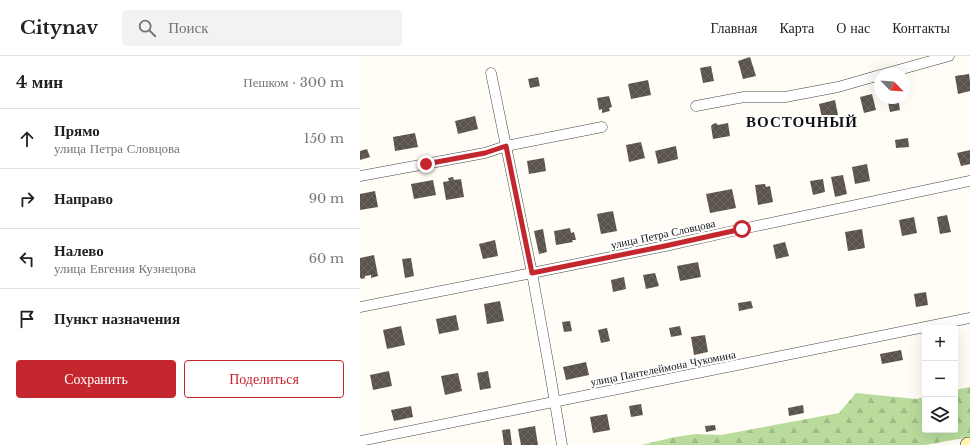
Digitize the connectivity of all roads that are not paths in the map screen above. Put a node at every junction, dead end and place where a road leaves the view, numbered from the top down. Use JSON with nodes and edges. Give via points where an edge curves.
{"nodes":[{"id":1,"x":949,"y":56,"type":"edge"},
{"id":2,"x":906,"y":68,"type":"edge"},
{"id":3,"x":491,"y":73,"type":"dead end"},
{"id":4,"x":874,"y":77,"type":"edge"},
{"id":5,"x":696,"y":106,"type":"dead end"},
{"id":6,"x":602,"y":127,"type":"dead end"},
{"id":7,"x":506,"y":146,"type":"junction"},
{"id":8,"x":360,"y":176,"type":"edge"},
{"id":9,"x":970,"y":181,"type":"edge"},
{"id":10,"x":532,"y":273,"type":"junction"},
{"id":11,"x":360,"y":307,"type":"edge"},
{"id":12,"x":970,"y":318,"type":"edge"},
{"id":13,"x":555,"y":402,"type":"junction"},
{"id":14,"x":360,"y":441,"type":"edge"},
{"id":15,"x":562,"y":445,"type":"edge"}],
"edges":[{"from":1,"to":2,"type":"street"},
{"from":3,"to":7,"type":"street"},
{"from":4,"to":5,"type":"street","via":[[838,87],[785,97],[744,97]]},
{"from":6,"to":7,"type":"street"},
{"from":7,"to":8,"type":"street","via":[[485,153]]},
{"from":7,"to":10,"type":"street"},
{"from":9,"to":10,"type":"street","name":"улица Петра Словцова"},
{"from":10,"to":11,"type":"street","name":"улица Петра Словцова"},
{"from":10,"to":13,"type":"street"},
{"from":12,"to":13,"type":"street","name":"улица Пантелеймона Чукомина"},
{"from":13,"to":14,"type":"street","name":"улица Пантелеймона Чукомина"},
{"from":13,"to":15,"type":"street"}]}
